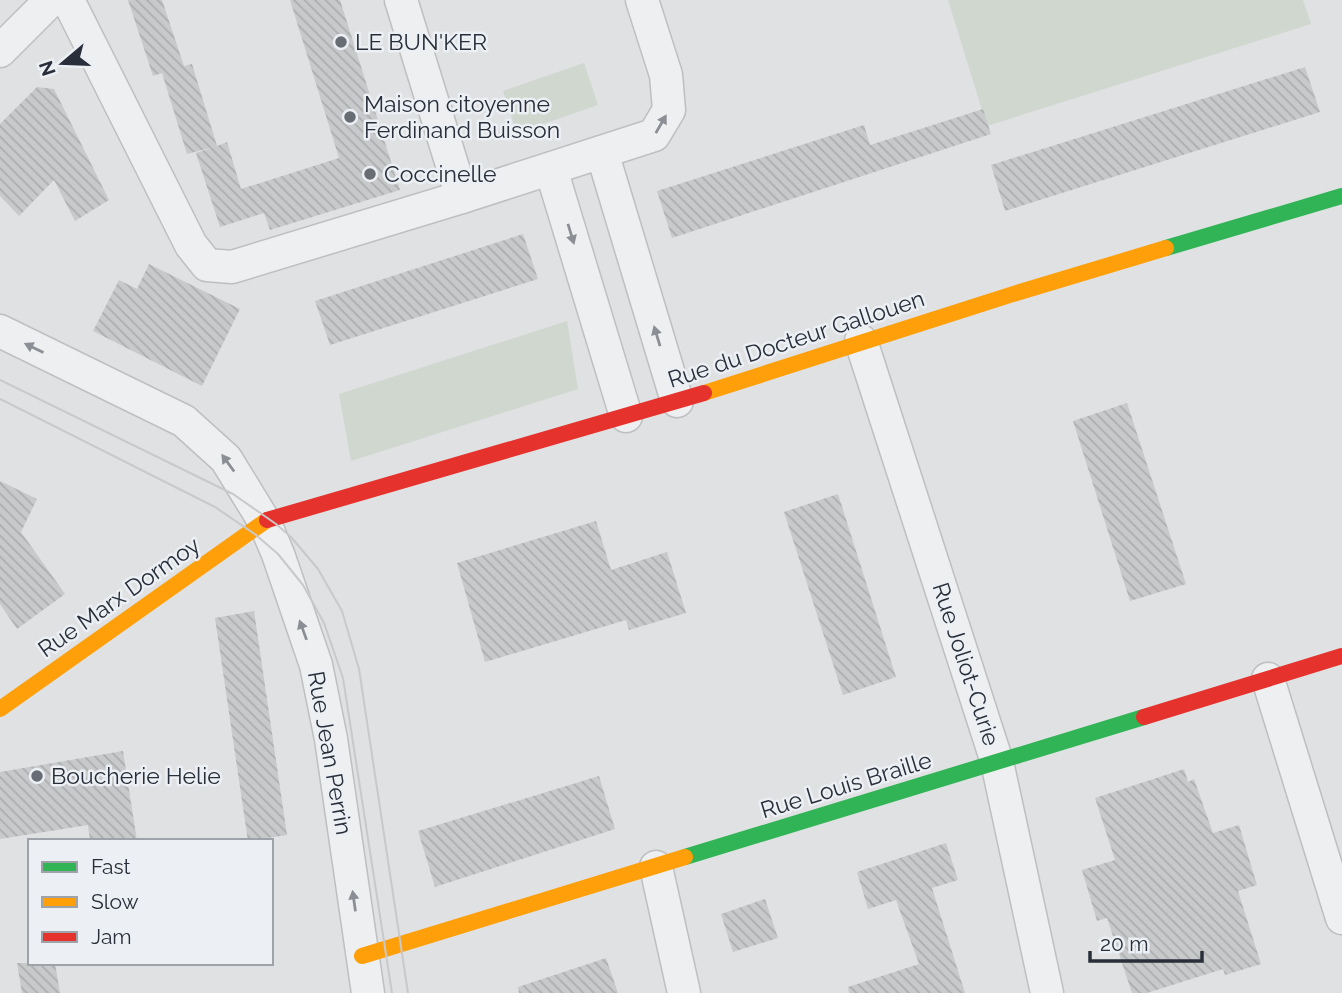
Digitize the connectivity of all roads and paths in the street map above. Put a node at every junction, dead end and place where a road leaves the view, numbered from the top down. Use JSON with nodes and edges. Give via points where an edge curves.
{"nodes":[{"id":1,"x":51,"y":0,"type":"edge"},
{"id":2,"x":68,"y":0,"type":"edge"},
{"id":3,"x":401,"y":0,"type":"edge"},
{"id":4,"x":642,"y":0,"type":"edge"},
{"id":5,"x":0,"y":51,"type":"edge"},
{"id":6,"x":602,"y":152,"type":"junction"},
{"id":7,"x":551,"y":169,"type":"junction"},
{"id":8,"x":1342,"y":196,"type":"edge"},
{"id":9,"x":462,"y":197,"type":"junction"},
{"id":10,"x":0,"y":331,"type":"edge"},
{"id":11,"x":861,"y":341,"type":"junction"},
{"id":12,"x":677,"y":401,"type":"junction"},
{"id":13,"x":626,"y":416,"type":"junction"},
{"id":14,"x":264,"y":521,"type":"junction"},
{"id":15,"x":1342,"y":656,"type":"edge"},
{"id":16,"x":1268,"y":679,"type":"junction"},
{"id":17,"x":0,"y":709,"type":"edge"},
{"id":18,"x":997,"y":762,"type":"junction"},
{"id":19,"x":656,"y":867,"type":"junction"},
{"id":20,"x":1342,"y":918,"type":"edge"},
{"id":21,"x":362,"y":956,"type":"junction"},
{"id":22,"x":368,"y":993,"type":"edge"},
{"id":23,"x":684,"y":993,"type":"edge"},
{"id":24,"x":1047,"y":993,"type":"edge"}],
"edges":[{"from":1,"to":5,"type":"street"},
{"from":2,"to":9,"type":"street","via":[[191,245],[208,265],[232,267]]},
{"from":3,"to":9,"type":"street"},
{"from":6,"to":4,"type":"street","one_way":true,"via":[[654,135],[669,110],[666,75]]},
{"from":6,"to":7,"type":"street"},
{"from":12,"to":6,"type":"street","one_way":true},
{"from":7,"to":9,"type":"street"},
{"from":7,"to":13,"type":"street","one_way":true},
{"from":8,"to":11,"type":"street","name":"Rue du Docteur Gallouen"},
{"from":14,"to":10,"type":"street","name":"Rue Jean Perrin","one_way":true,"via":[[226,459],[184,421]]},
{"from":11,"to":12,"type":"street","name":"Rue du Docteur Gallouen"},
{"from":11,"to":18,"type":"street","name":"Rue Joliot-Curie"},
{"from":12,"to":13,"type":"street","name":"Rue du Docteur Gallouen"},
{"from":13,"to":14,"type":"street","name":"Rue du Docteur Gallouen"},
{"from":14,"to":17,"type":"street","name":"Rue Marx Dormoy"},
{"from":21,"to":14,"type":"street","name":"Rue Jean Perrin","one_way":true,"via":[[316,665]]},
{"from":15,"to":16,"type":"street","name":"Rue Louis Braille"},
{"from":16,"to":18,"type":"street","name":"Rue Louis Braille"},
{"from":16,"to":20,"type":"street"},
{"from":18,"to":19,"type":"street","name":"Rue Louis Braille"},
{"from":18,"to":24,"type":"street","name":"Rue Joliot-Curie"},
{"from":19,"to":21,"type":"street","name":"Rue Louis Braille"},
{"from":19,"to":23,"type":"street"},
{"from":21,"to":22,"type":"street","name":"Rue Jean Perrin"}]}
